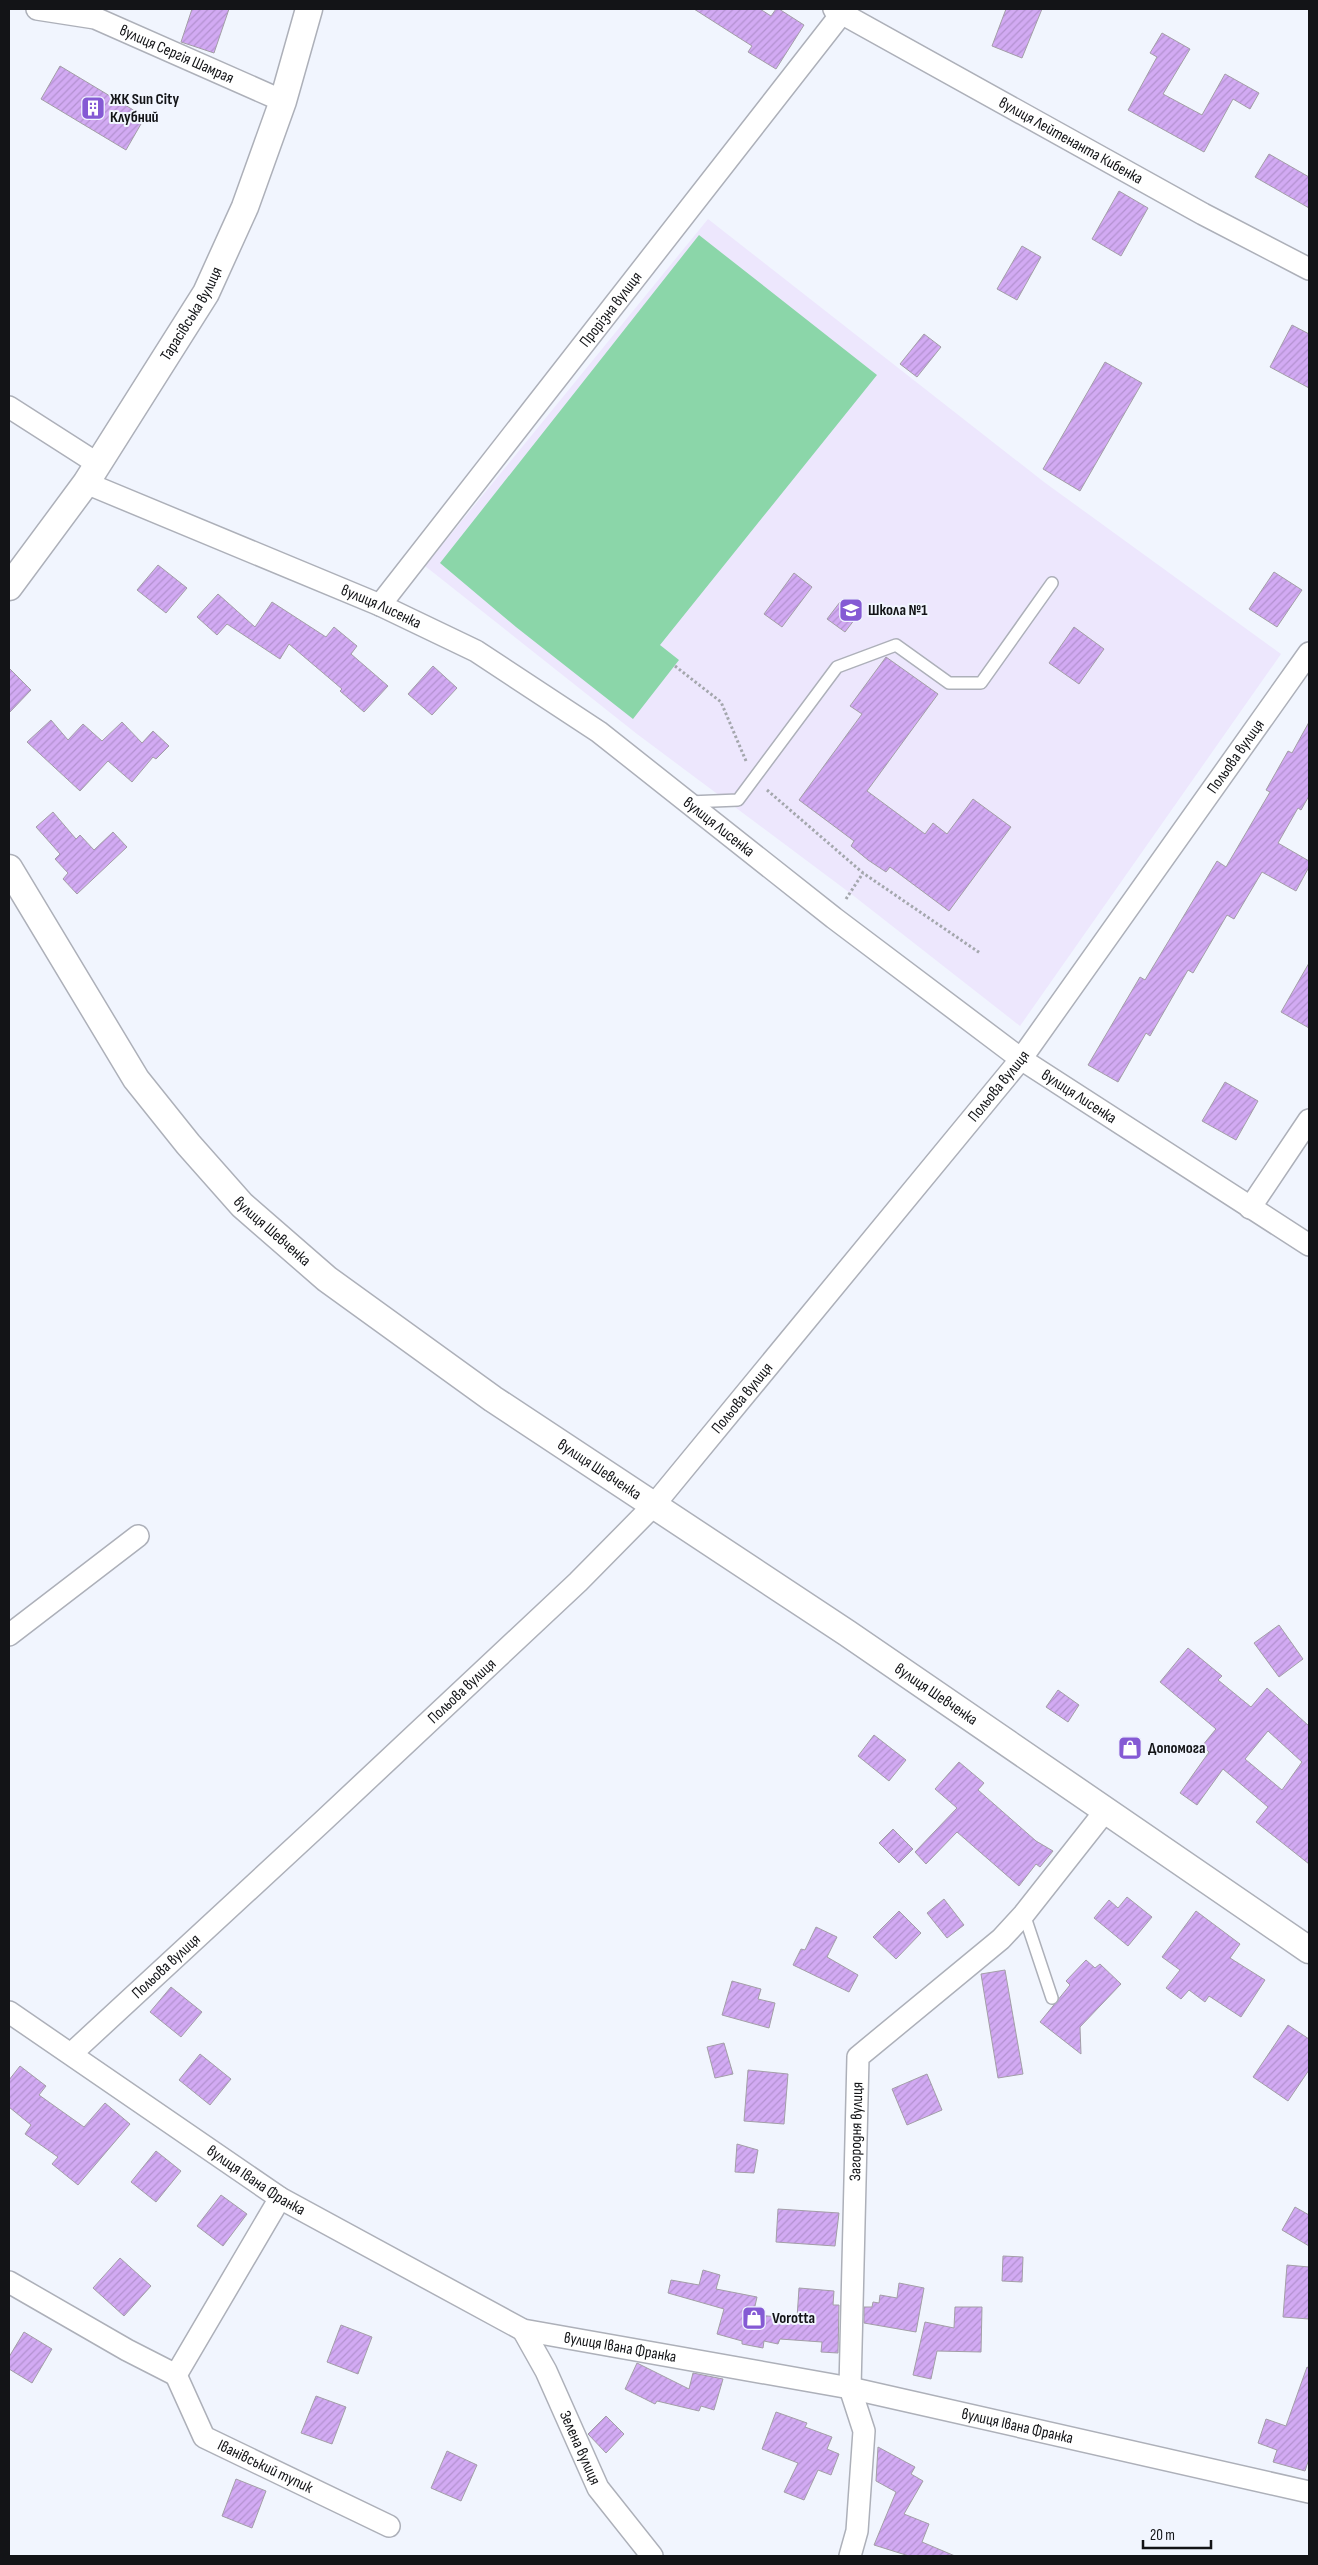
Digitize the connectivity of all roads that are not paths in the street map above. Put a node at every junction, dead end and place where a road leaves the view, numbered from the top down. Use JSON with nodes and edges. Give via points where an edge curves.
{"nodes":[{"id":1,"x":37,"y":9,"type":"edge"},
{"id":2,"x":309,"y":9,"type":"edge"},
{"id":3,"x":838,"y":11,"type":"edge"},
{"id":4,"x":283,"y":101,"type":"junction"},
{"id":5,"x":1309,"y":269,"type":"edge"},
{"id":6,"x":9,"y":407,"type":"edge"},
{"id":7,"x":92,"y":473,"type":"junction"},
{"id":8,"x":1052,"y":583,"type":"dead end"},
{"id":9,"x":9,"y":587,"type":"edge"},
{"id":10,"x":380,"y":605,"type":"junction"},
{"id":11,"x":1309,"y":653,"type":"edge"},
{"id":12,"x":688,"y":802,"type":"junction"},
{"id":13,"x":9,"y":868,"type":"edge"},
{"id":14,"x":1020,"y":1059,"type":"junction"},
{"id":15,"x":1309,"y":1120,"type":"edge"},
{"id":16,"x":1250,"y":1208,"type":"junction"},
{"id":17,"x":1309,"y":1246,"type":"edge"},
{"id":18,"x":654,"y":1505,"type":"junction"},
{"id":19,"x":138,"y":1536,"type":"dead end"},
{"id":20,"x":9,"y":1635,"type":"edge"},
{"id":21,"x":1106,"y":1810,"type":"junction"},
{"id":22,"x":1024,"y":1914,"type":"junction"},
{"id":23,"x":1309,"y":1950,"type":"edge"},
{"id":24,"x":1052,"y":1998,"type":"dead end"},
{"id":25,"x":9,"y":2012,"type":"edge"},
{"id":26,"x":72,"y":2053,"type":"junction"},
{"id":27,"x":280,"y":2198,"type":"junction"},
{"id":28,"x":9,"y":2282,"type":"edge"},
{"id":29,"x":523,"y":2330,"type":"junction"},
{"id":30,"x":176,"y":2375,"type":"junction"},
{"id":31,"x":850,"y":2388,"type":"junction"},
{"id":32,"x":1309,"y":2492,"type":"edge"},
{"id":33,"x":389,"y":2526,"type":"dead end"},
{"id":34,"x":652,"y":2556,"type":"edge"},
{"id":35,"x":850,"y":2556,"type":"edge"}],
"edges":[{"from":1,"to":4,"type":"street","name":"вулиця Сергія Шамрая","via":[[95,18]]},
{"from":2,"to":4,"type":"street","name":"Тарасівська вулиця"},
{"from":3,"to":5,"type":"street","name":"вулиця Лейтенанта Кибенка","via":[[1202,214]]},
{"from":3,"to":10,"type":"street","name":"Прорізна вулиця"},
{"from":4,"to":7,"type":"street","name":"Тарасівська вулиця","via":[[245,207],[206,293]]},
{"from":6,"to":7,"type":"street","name":"вулиця Лисенка"},
{"from":7,"to":9,"type":"street","name":"Тарасівська вулиця"},
{"from":7,"to":10,"type":"street","name":"вулиця Лисенка"},
{"from":8,"to":12,"type":"lane","via":[[981,683],[949,683],[896,645],[837,668],[738,800]]},
{"from":10,"to":12,"type":"street","name":"вулиця Лисенка","via":[[476,651],[600,732]]},
{"from":11,"to":14,"type":"street","name":"Польова вулиця"},
{"from":12,"to":14,"type":"street","name":"вулиця Лисенка"},
{"from":13,"to":18,"type":"street","name":"вулиця Шевченка","via":[[136,1079],[242,1205],[327,1279],[493,1399]]},
{"from":14,"to":16,"type":"street","name":"вулиця Лисенка"},
{"from":14,"to":18,"type":"street","name":"Польова вулиця"},
{"from":15,"to":16,"type":"street"},
{"from":16,"to":17,"type":"street","name":"вулиця Лисенка"},
{"from":18,"to":21,"type":"street","name":"вулиця Шевченка"},
{"from":18,"to":26,"type":"street","name":"Польова вулиця","via":[[578,1582]]},
{"from":19,"to":20,"type":"street"},
{"from":21,"to":22,"type":"street","name":"Загородня вулиця"},
{"from":21,"to":23,"type":"street","name":"вулиця Шевченка"},
{"from":22,"to":24,"type":"lane"},
{"from":22,"to":31,"type":"street","name":"Загородня вулиця","via":[[1001,1939],[858,2057]]},
{"from":25,"to":26,"type":"street","name":"вулиця Івана Франка"},
{"from":26,"to":27,"type":"street","name":"вулиця Івана Франка"},
{"from":27,"to":29,"type":"street","name":"вулиця Івана Франка"},
{"from":27,"to":30,"type":"street"},
{"from":28,"to":30,"type":"street"},
{"from":29,"to":31,"type":"street","name":"вулиця Івана Франка"},
{"from":29,"to":34,"type":"street","name":"Зелена вулиця","via":[[546,2371],[598,2488]]},
{"from":30,"to":33,"type":"street","name":"Іванівський тупик","via":[[204,2437]]},
{"from":31,"to":32,"type":"street","name":"вулиця Івана Франка"},
{"from":31,"to":35,"type":"street","name":"Загородня вулиця","via":[[864,2431],[857,2531]]}]}
